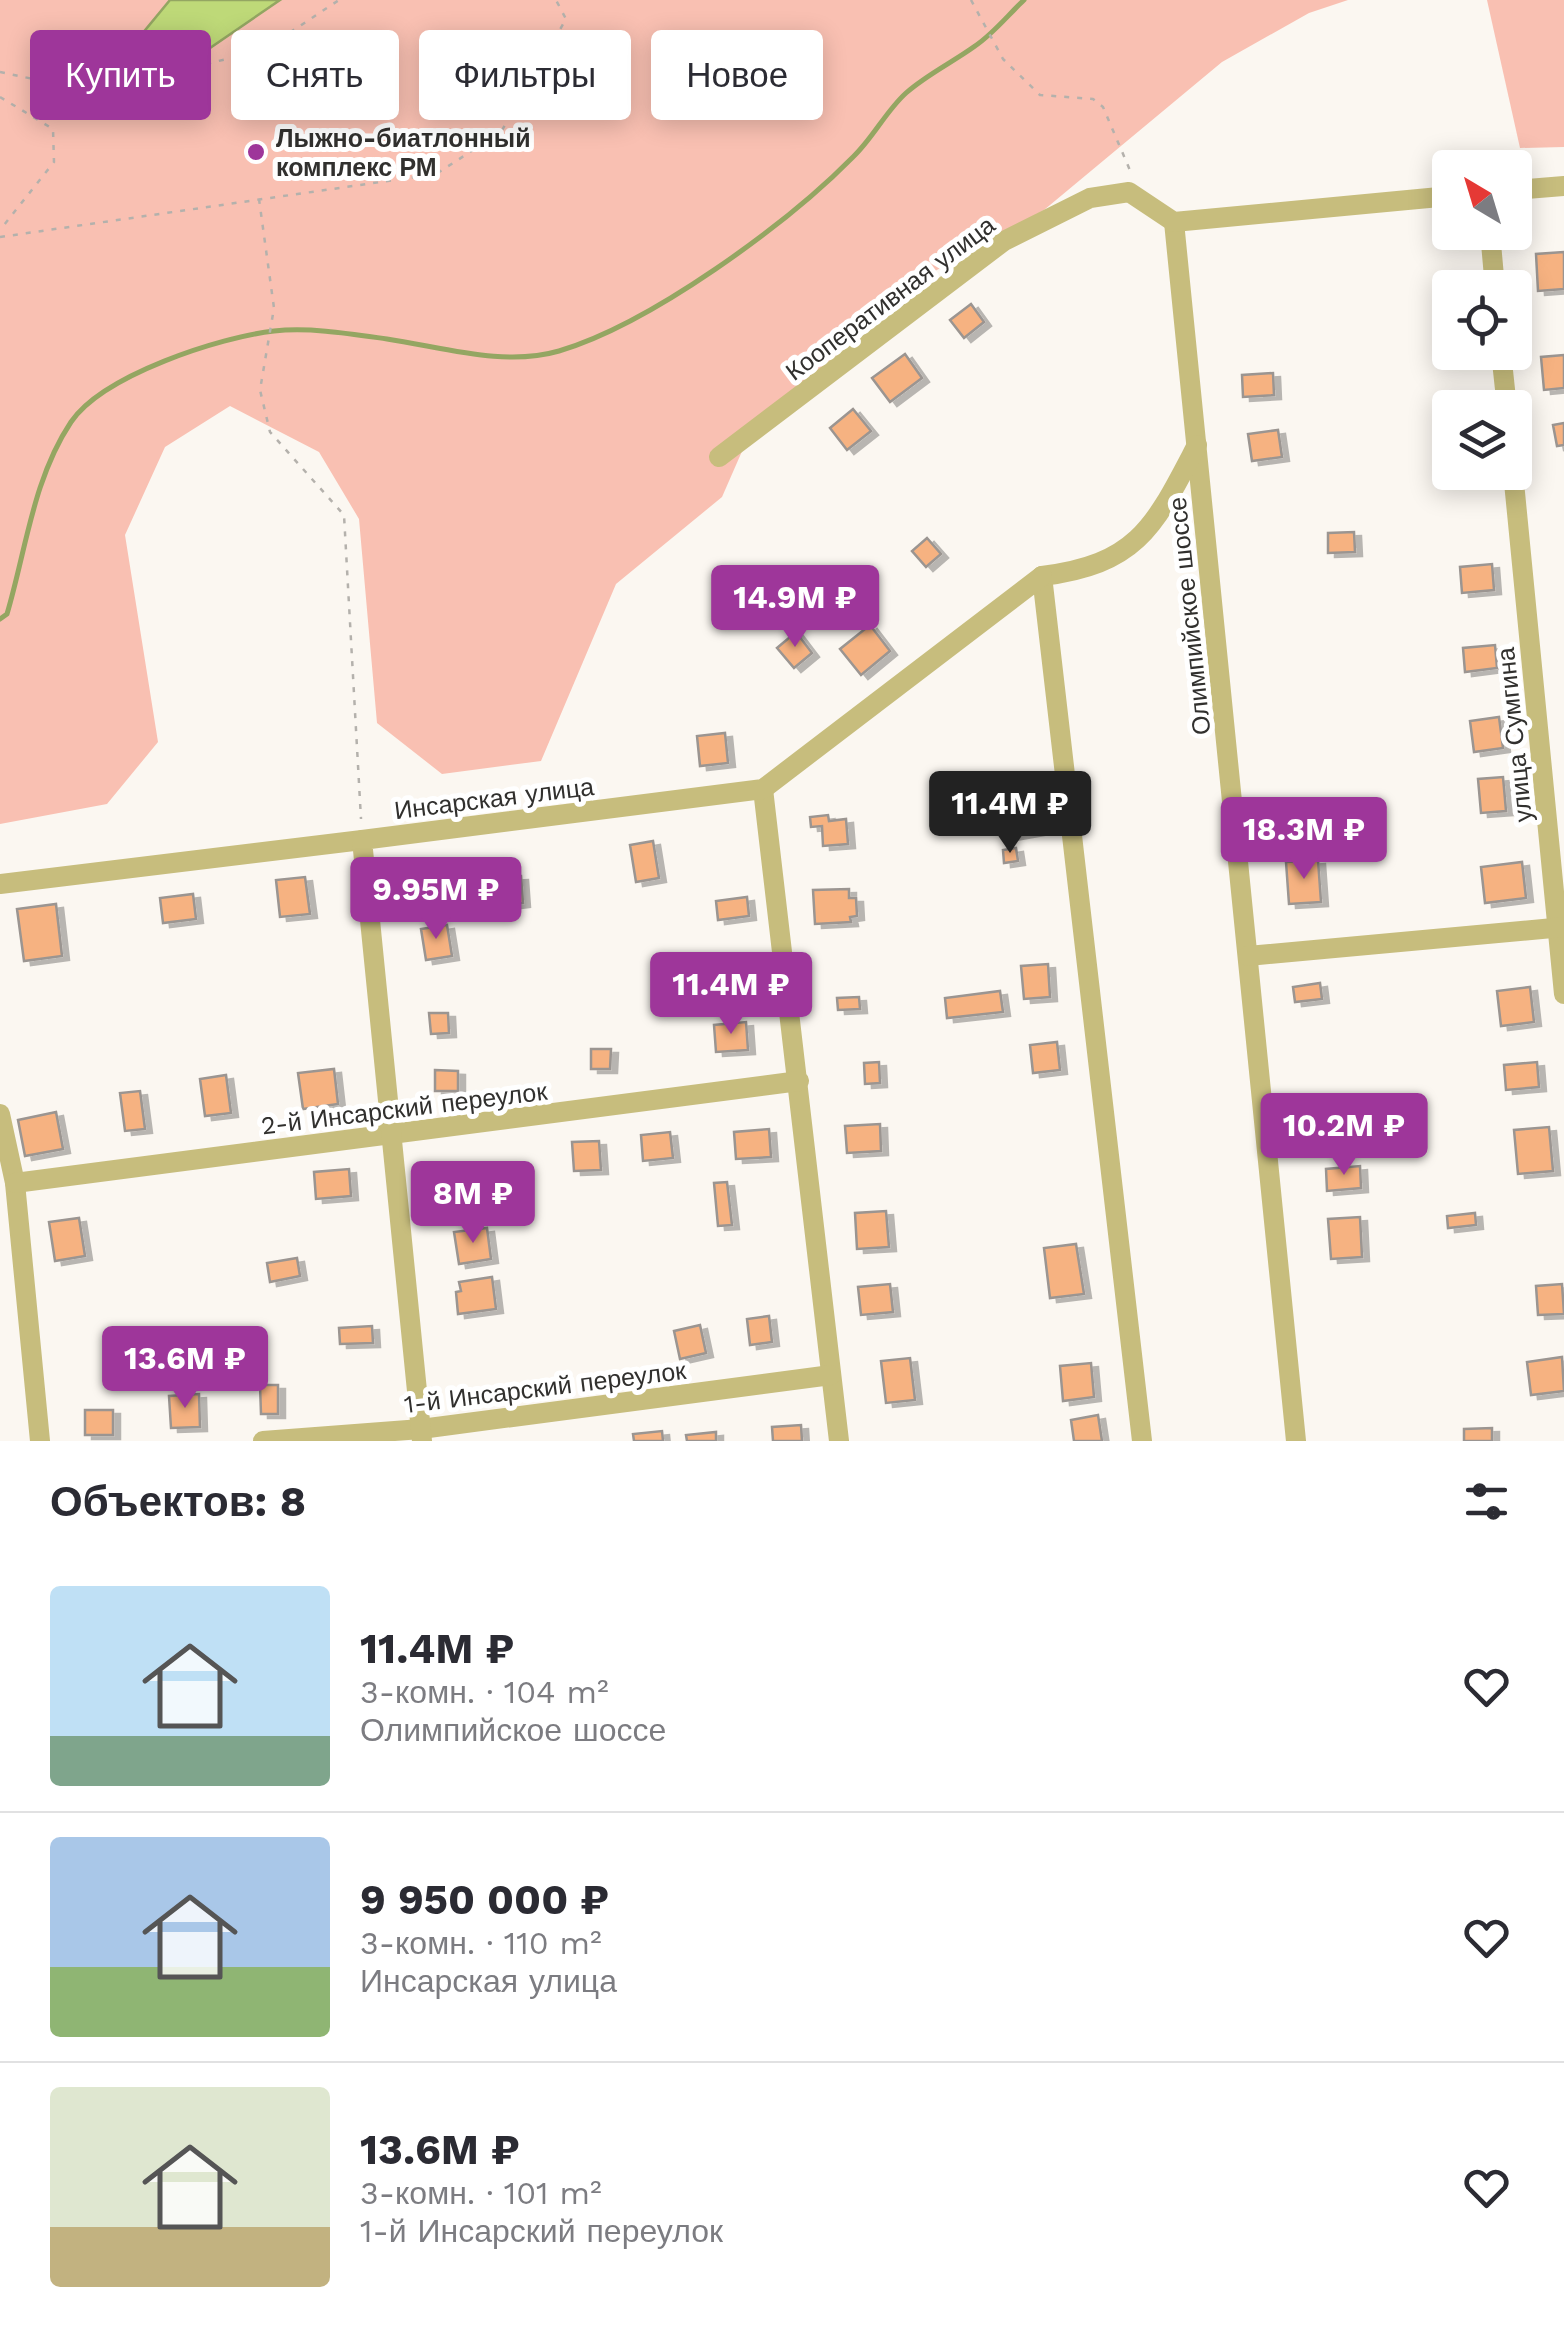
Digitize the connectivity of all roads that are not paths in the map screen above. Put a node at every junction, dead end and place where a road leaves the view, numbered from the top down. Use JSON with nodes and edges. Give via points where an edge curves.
{"nodes":[{"id":1,"x":1564,"y":186,"type":"edge"},
{"id":2,"x":1532,"y":189,"type":"edge"},
{"id":3,"x":1432,"y":198,"type":"edge"},
{"id":4,"x":1174,"y":222,"type":"junction"},
{"id":5,"x":1198,"y":443,"type":"junction"},
{"id":6,"x":719,"y":458,"type":"dead end"},
{"id":7,"x":1515,"y":490,"type":"edge"},
{"id":8,"x":1042,"y":576,"type":"junction"},
{"id":9,"x":764,"y":789,"type":"junction"},
{"id":10,"x":362,"y":840,"type":"junction"},
{"id":11,"x":0,"y":884,"type":"edge"},
{"id":12,"x":1561,"y":928,"type":"edge"},
{"id":13,"x":1248,"y":956,"type":"junction"},
{"id":14,"x":1564,"y":994,"type":"edge"},
{"id":15,"x":799,"y":1081,"type":"junction"},
{"id":16,"x":0,"y":1114,"type":"edge"},
{"id":17,"x":392,"y":1136,"type":"junction"},
{"id":18,"x":14,"y":1183,"type":"junction"},
{"id":19,"x":831,"y":1375,"type":"junction"},
{"id":20,"x":422,"y":1435,"type":"edge"},
{"id":21,"x":40,"y":1441,"type":"edge"},
{"id":22,"x":263,"y":1441,"type":"edge"},
{"id":23,"x":838,"y":1441,"type":"edge"},
{"id":24,"x":1142,"y":1441,"type":"edge"},
{"id":25,"x":1296,"y":1441,"type":"edge"}],
"edges":[{"from":1,"to":2,"type":"street"},
{"from":3,"to":4,"type":"street"},
{"from":4,"to":5,"type":"street","name":"Олимпийское шоссе"},
{"from":4,"to":6,"type":"street","name":"Кооперативная улица","via":[[1129,192],[1090,198],[1004,241]]},
{"from":5,"to":8,"type":"street","via":[[1156,524],[1128,552],[1084,570]]},
{"from":5,"to":13,"type":"street","name":"Олимпийское шоссе"},
{"from":7,"to":12,"type":"street","name":"улица Сумгина"},
{"from":8,"to":9,"type":"street"},
{"from":8,"to":24,"type":"street"},
{"from":9,"to":10,"type":"street","name":"Инсарская улица"},
{"from":9,"to":15,"type":"street"},
{"from":10,"to":11,"type":"street"},
{"from":10,"to":17,"type":"street","name":"Инсарская улица"},
{"from":12,"to":13,"type":"street"},
{"from":12,"to":14,"type":"street","name":"улица Сумгина"},
{"from":13,"to":25,"type":"street","name":"Олимпийское шоссе"},
{"from":15,"to":17,"type":"street","name":"2-й Инсарский переулок"},
{"from":15,"to":19,"type":"street"},
{"from":16,"to":18,"type":"street"},
{"from":17,"to":18,"type":"street","name":"2-й Инсарский переулок"},
{"from":17,"to":20,"type":"street","name":"Инсарская улица"},
{"from":18,"to":21,"type":"street"},
{"from":19,"to":20,"type":"street","name":"1-й Инсарский переулок"},
{"from":19,"to":23,"type":"street"},
{"from":20,"to":22,"type":"street","name":"1-й Инсарский переулок"}]}
